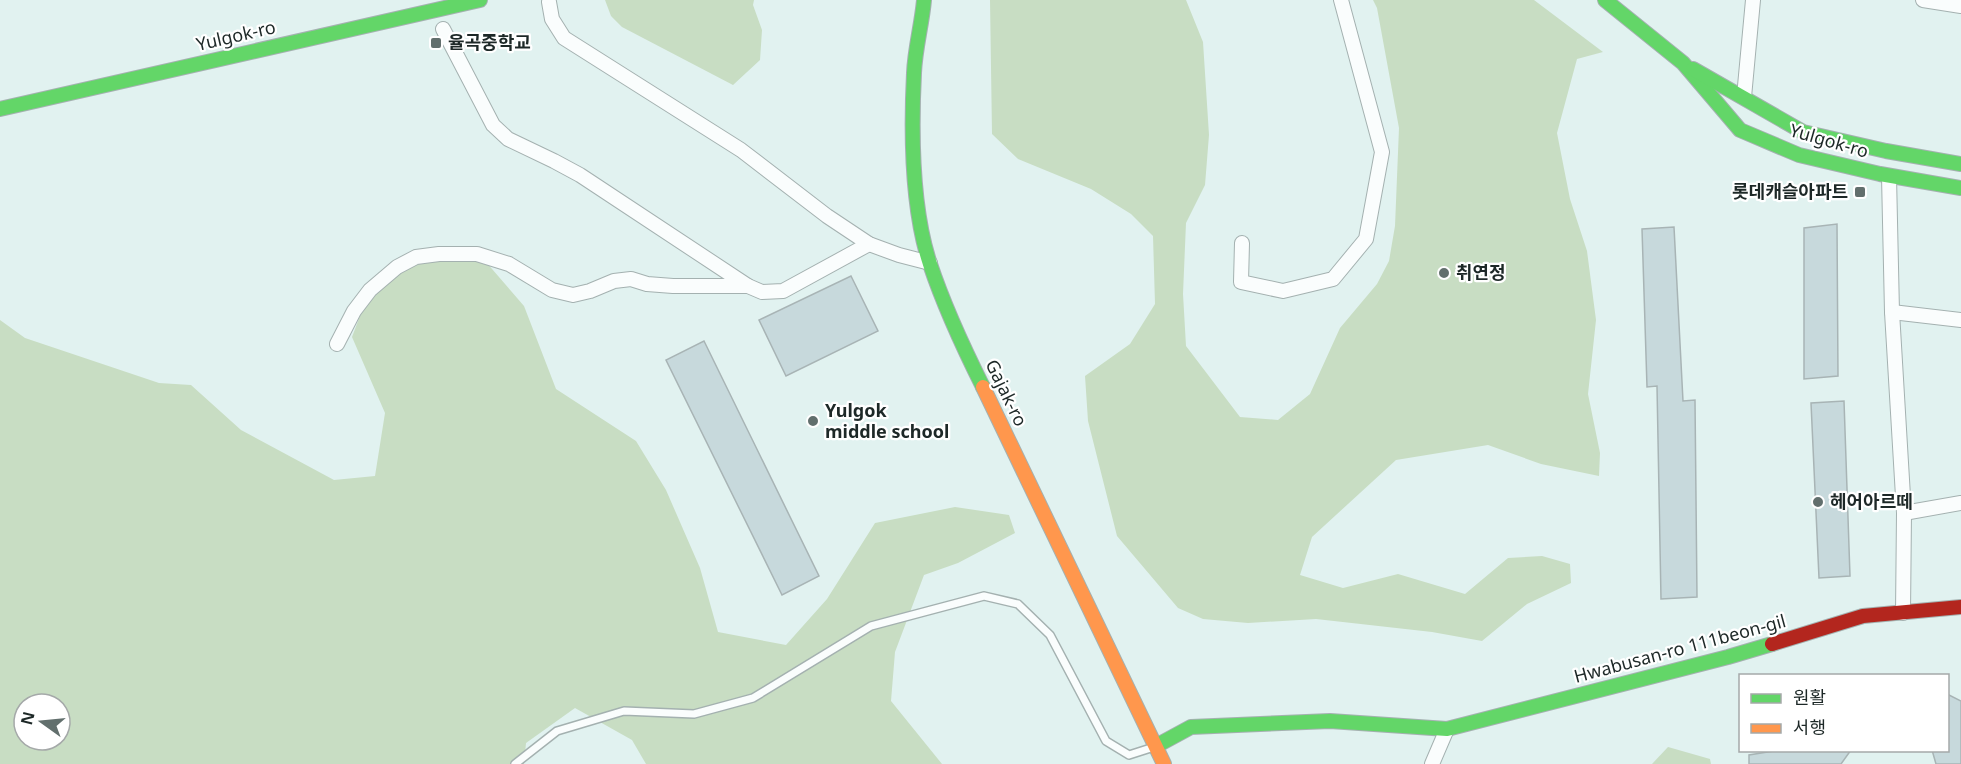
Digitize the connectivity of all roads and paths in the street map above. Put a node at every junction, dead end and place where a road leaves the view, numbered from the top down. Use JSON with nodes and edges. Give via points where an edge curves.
{"nodes":[{"id":1,"x":480,"y":0,"type":"edge"},
{"id":2,"x":1341,"y":0,"type":"edge"},
{"id":3,"x":1605,"y":0,"type":"edge"},
{"id":4,"x":1752,"y":0,"type":"edge"},
{"id":5,"x":1923,"y":0,"type":"edge"},
{"id":6,"x":549,"y":2,"type":"dead end"},
{"id":7,"x":925,"y":4,"type":"edge"},
{"id":8,"x":1961,"y":6,"type":"edge"},
{"id":9,"x":443,"y":29,"type":"dead end"},
{"id":10,"x":1683,"y":63,"type":"junction"},
{"id":11,"x":1744,"y":97,"type":"junction"},
{"id":12,"x":0,"y":109,"type":"edge"},
{"id":13,"x":1895,"y":152,"type":"junction"},
{"id":14,"x":1961,"y":164,"type":"edge"},
{"id":15,"x":1889,"y":176,"type":"junction"},
{"id":16,"x":1961,"y":188,"type":"edge"},
{"id":17,"x":1242,"y":243,"type":"dead end"},
{"id":18,"x":869,"y":244,"type":"junction"},
{"id":19,"x":930,"y":263,"type":"junction"},
{"id":20,"x":748,"y":286,"type":"junction"},
{"id":21,"x":1892,"y":312,"type":"junction"},
{"id":22,"x":1961,"y":321,"type":"edge"},
{"id":23,"x":337,"y":344,"type":"dead end"},
{"id":24,"x":1961,"y":503,"type":"edge"},
{"id":25,"x":1904,"y":513,"type":"junction"},
{"id":26,"x":1961,"y":607,"type":"edge"},
{"id":27,"x":1903,"y":613,"type":"junction"},
{"id":28,"x":1446,"y":729,"type":"junction"},
{"id":29,"x":1156,"y":746,"type":"junction"},
{"id":30,"x":515,"y":764,"type":"edge"},
{"id":31,"x":1164,"y":764,"type":"edge"},
{"id":32,"x":1432,"y":764,"type":"edge"}],
"edges":[{"from":1,"to":12,"type":"street","name":"Yulgok-ro"},
{"from":2,"to":17,"type":"street","via":[[1382,152],[1366,239],[1333,279],[1283,291],[1241,282]]},
{"from":3,"to":10,"type":"street","name":"Yulgok-ro"},
{"from":4,"to":11,"type":"street"},
{"from":5,"to":8,"type":"street"},
{"from":6,"to":18,"type":"street","via":[[552,19],[564,38],[741,150]]},
{"from":7,"to":19,"type":"street","name":"Gajak-ro","via":[[914,71],[914,177]]},
{"from":9,"to":20,"type":"street","via":[[493,125],[508,139],[580,175]]},
{"from":10,"to":11,"type":"street","name":"Yulgok-ro"},
{"from":10,"to":15,"type":"street","name":"Yulgok-ro","via":[[1740,130],[1799,155]]},
{"from":11,"to":13,"type":"street","name":"Yulgok-ro","via":[[1803,132]]},
{"from":13,"to":14,"type":"street","name":"Yulgok-ro"},
{"from":13,"to":15,"type":"street"},
{"from":15,"to":16,"type":"street","name":"Yulgok-ro"},
{"from":15,"to":21,"type":"street"},
{"from":18,"to":19,"type":"street"},
{"from":18,"to":20,"type":"street","via":[[783,291],[762,292]]},
{"from":19,"to":29,"type":"street","name":"Gajak-ro","via":[[963,346]]},
{"from":20,"to":23,"type":"street","via":[[673,286],[631,279],[614,280],[573,295],[552,290],[509,264],[477,254],[416,257],[370,290]]},
{"from":21,"to":22,"type":"street"},
{"from":21,"to":25,"type":"street"},
{"from":24,"to":25,"type":"street"},
{"from":25,"to":27,"type":"street"},
{"from":26,"to":27,"type":"street","name":"Hwabusan-ro 111beon-gil"},
{"from":27,"to":28,"type":"street","name":"Hwabusan-ro 111beon-gil","via":[[1863,616],[1728,657]]},
{"from":28,"to":29,"type":"street","name":"Hwabusan-ro 111beon-gil","via":[[1330,721],[1191,727]]},
{"from":28,"to":32,"type":"street"},
{"from":29,"to":30,"type":"lane","via":[[1129,755],[1106,741],[1050,635],[1018,604],[984,596],[871,626],[753,698],[694,714],[624,711],[557,731]]},
{"from":29,"to":31,"type":"street","name":"Gajak-ro"}]}
